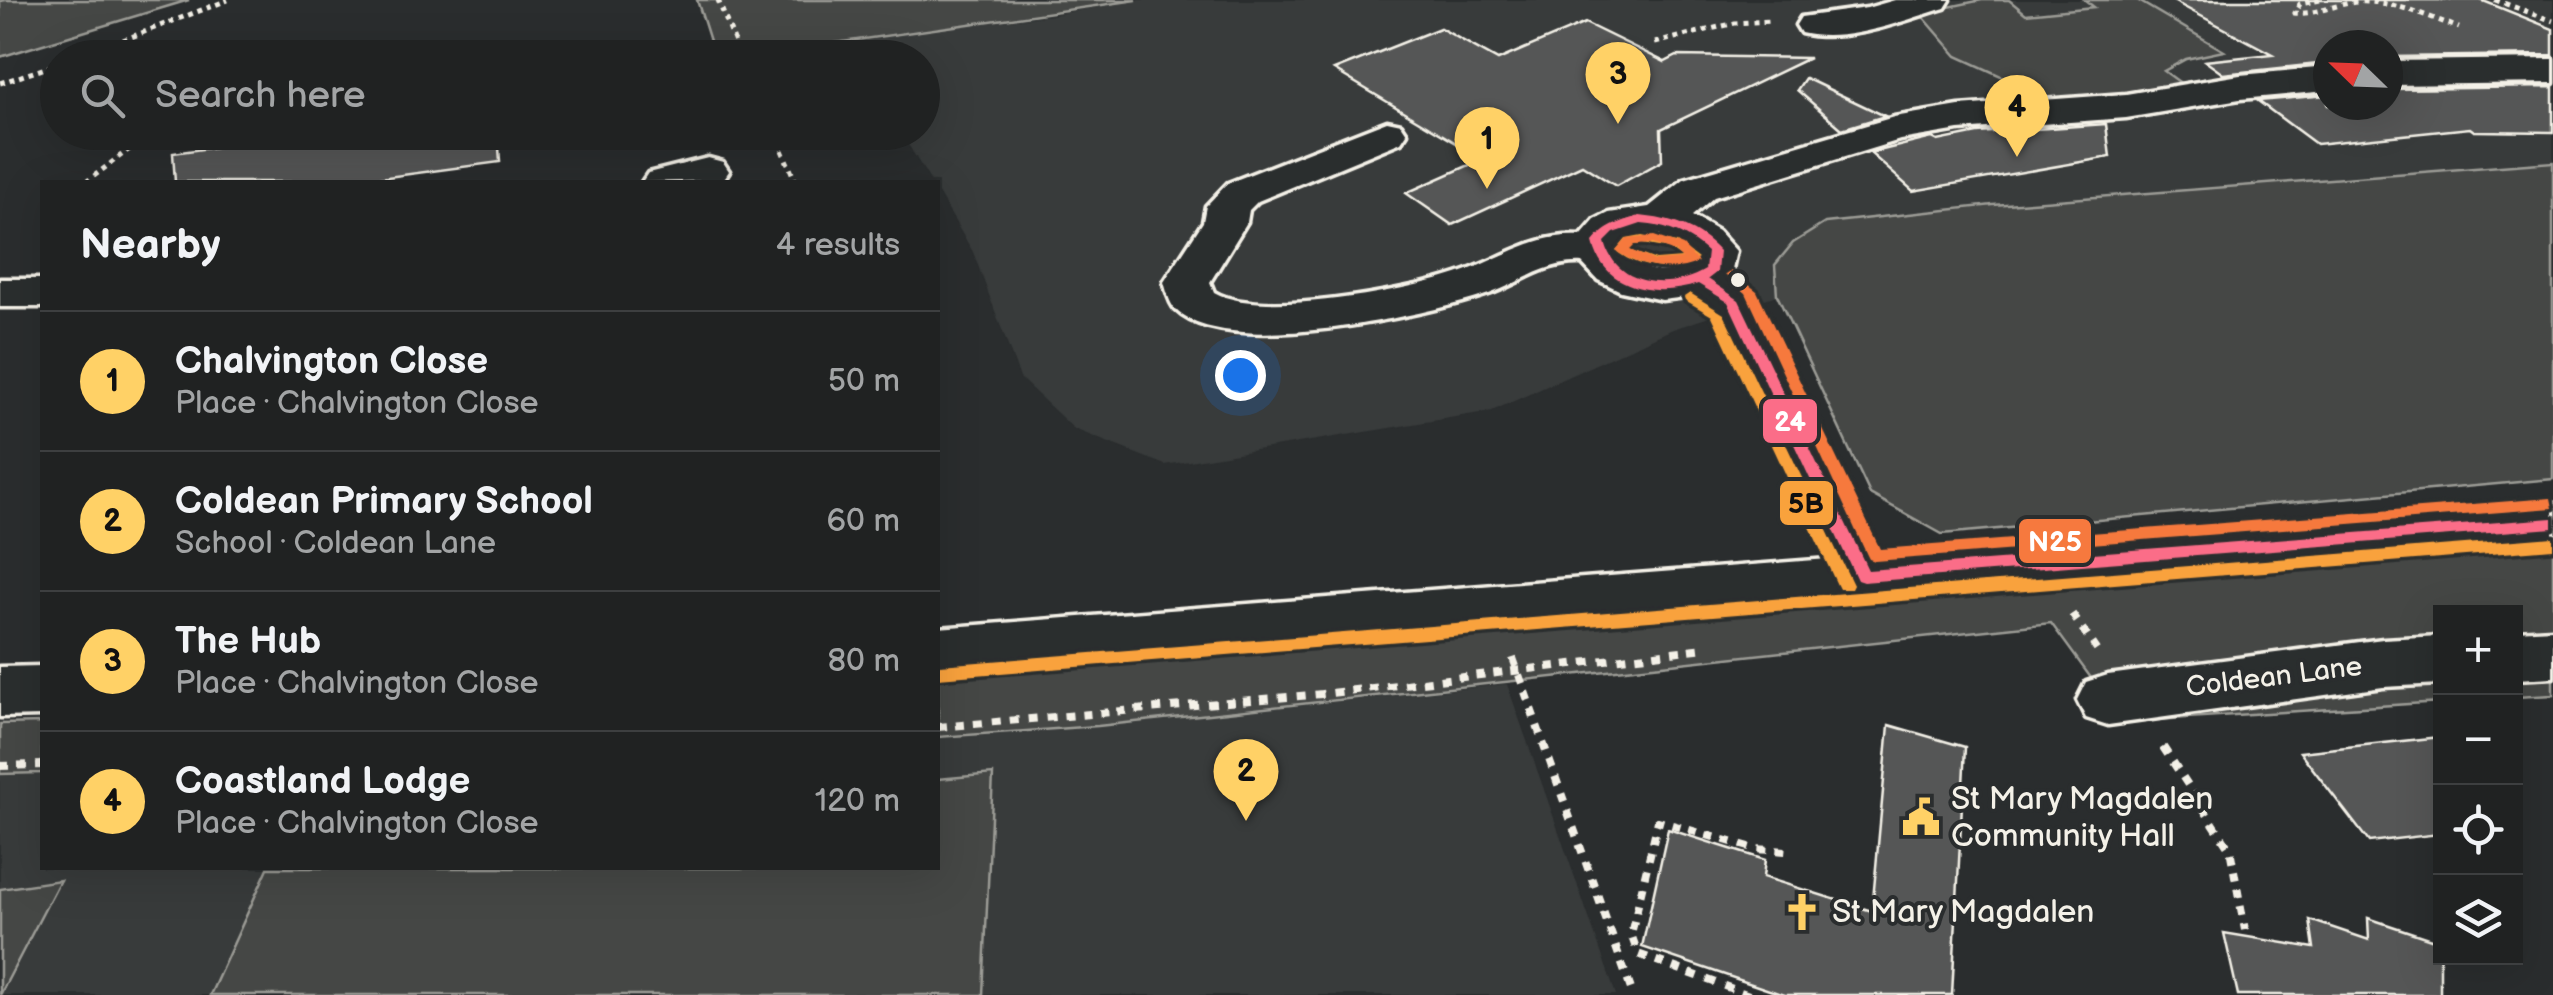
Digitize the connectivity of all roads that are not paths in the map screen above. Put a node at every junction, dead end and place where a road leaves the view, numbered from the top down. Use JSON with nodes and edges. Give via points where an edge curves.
{"nodes":[{"id":1,"x":1932,"y":0,"type":"edge"},
{"id":2,"x":1814,"y":25,"type":"dead end"},
{"id":3,"x":2553,"y":71,"type":"edge"},
{"id":4,"x":2403,"y":73,"type":"edge"},
{"id":5,"x":2313,"y":80,"type":"edge"},
{"id":6,"x":1387,"y":132,"type":"dead end"},
{"id":7,"x":708,"y":171,"type":"dead end"},
{"id":8,"x":671,"y":180,"type":"edge"},
{"id":9,"x":1660,"y":221,"type":"junction"},
{"id":10,"x":1599,"y":251,"type":"junction"},
{"id":11,"x":1700,"y":280,"type":"junction"},
{"id":12,"x":40,"y":292,"type":"edge"},
{"id":13,"x":0,"y":293,"type":"edge"},
{"id":14,"x":2553,"y":523,"type":"edge"},
{"id":15,"x":1863,"y":576,"type":"junction"},
{"id":16,"x":940,"y":652,"type":"edge"},
{"id":17,"x":2553,"y":653,"type":"edge"},
{"id":18,"x":2523,"y":655,"type":"edge"},
{"id":19,"x":2433,"y":661,"type":"edge"},
{"id":20,"x":40,"y":691,"type":"edge"},
{"id":21,"x":0,"y":692,"type":"edge"},
{"id":22,"x":2119,"y":697,"type":"road end"}],
"edges":[{"from":1,"to":2,"type":"street","via":[[1872,20]]},
{"from":3,"to":4,"type":"street"},
{"from":5,"to":9,"type":"street","via":[[1894,129],[1699,188]]},
{"from":6,"to":10,"type":"street","via":[[1242,192],[1187,282],[1193,300],[1224,316],[1285,317],[1440,294],[1542,250]]},
{"from":7,"to":8,"type":"street"},
{"from":9,"to":10,"type":"street","via":[[1615,226]]},
{"from":9,"to":11,"type":"street","via":[[1693,232],[1714,252],[1715,262]]},
{"from":10,"to":11,"type":"street","via":[[1614,272],[1648,285]]},
{"from":11,"to":15,"type":"street","via":[[1733,300]]},
{"from":12,"to":13,"type":"street"},
{"from":14,"to":15,"type":"street"},
{"from":15,"to":16,"type":"street"},
{"from":17,"to":18,"type":"street"},
{"from":19,"to":22,"type":"street","name":"Coldean Lane"},
{"from":20,"to":21,"type":"street"}]}
